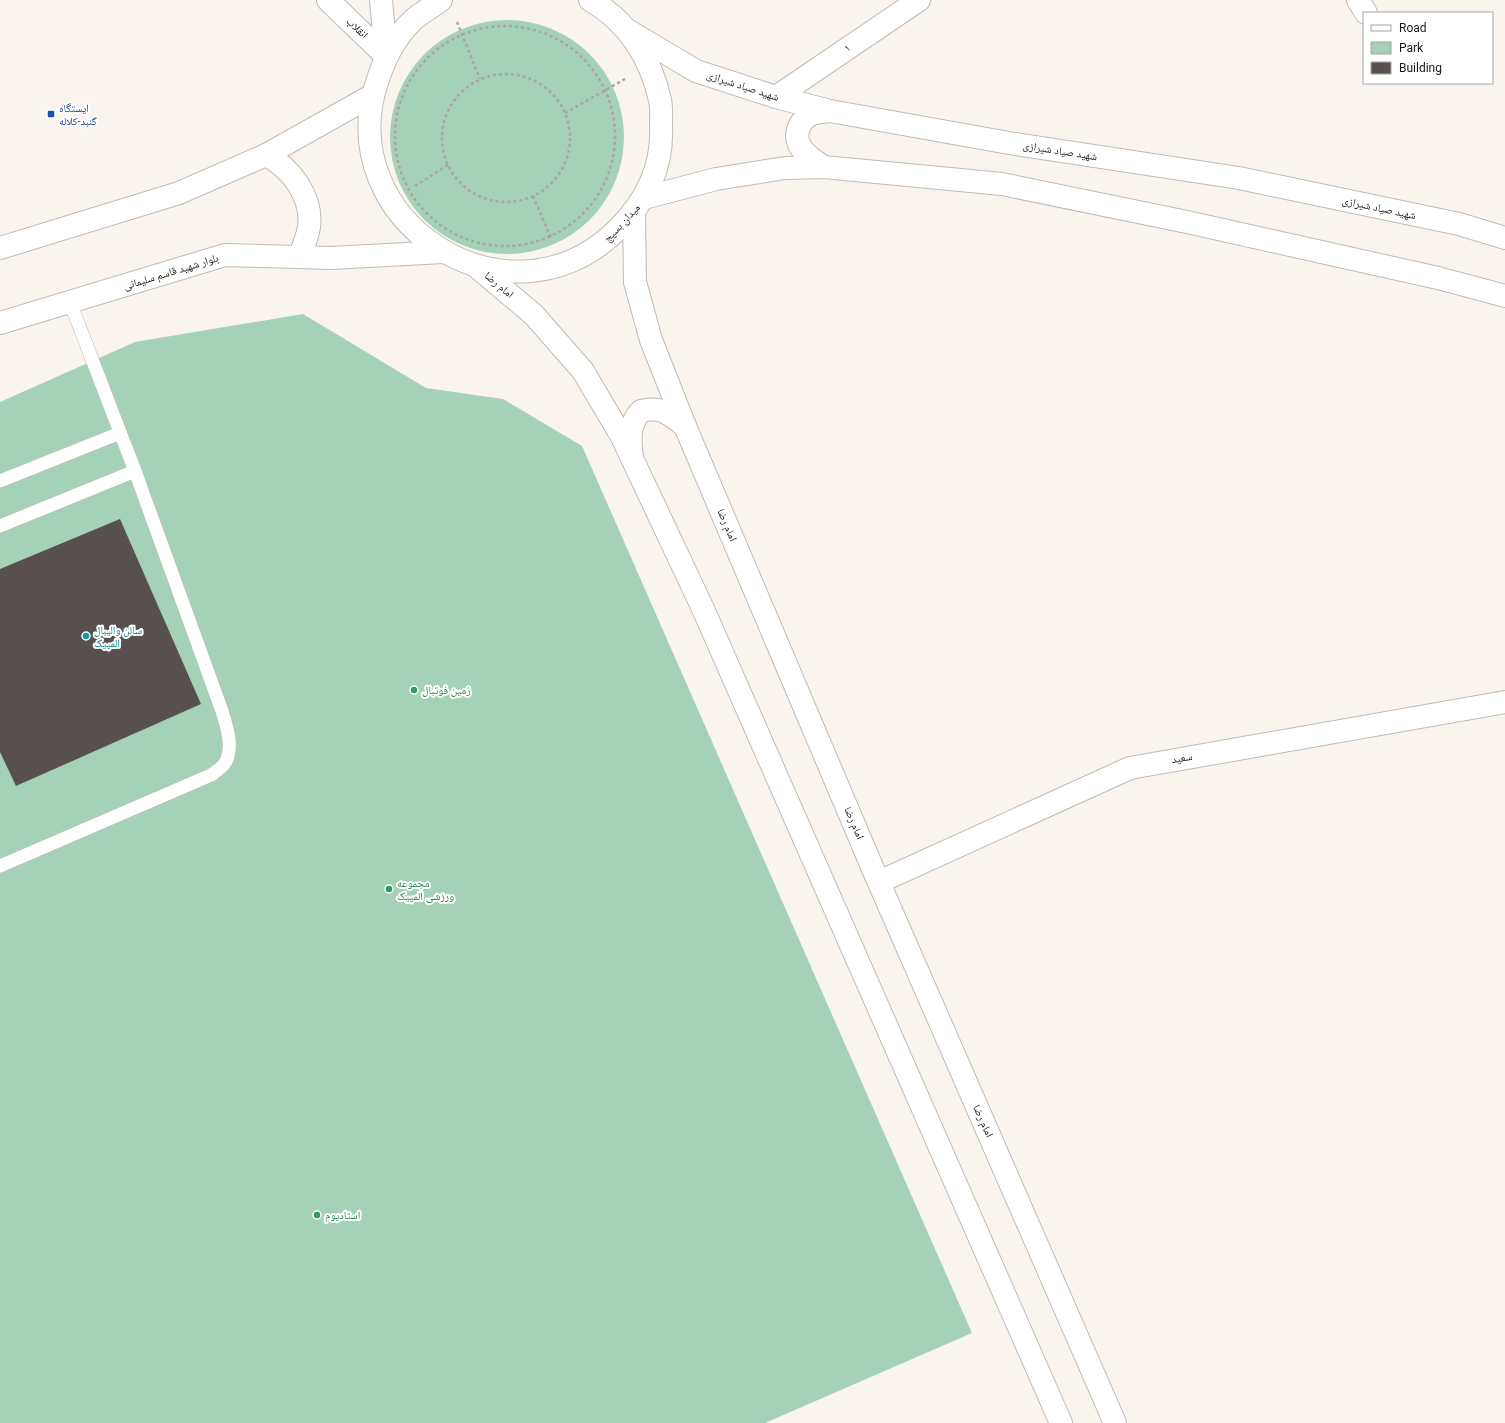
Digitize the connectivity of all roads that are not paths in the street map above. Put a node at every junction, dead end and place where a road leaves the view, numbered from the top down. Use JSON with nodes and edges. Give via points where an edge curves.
{"nodes":[{"id":1,"x":328,"y":0,"type":"edge"},
{"id":2,"x":381,"y":0,"type":"edge"},
{"id":3,"x":441,"y":0,"type":"edge"},
{"id":4,"x":590,"y":0,"type":"edge"},
{"id":5,"x":919,"y":0,"type":"edge"},
{"id":6,"x":1358,"y":0,"type":"edge"},
{"id":7,"x":1365,"y":12,"type":"edge"},
{"id":8,"x":627,"y":30,"type":"junction"},
{"id":9,"x":386,"y":56,"type":"junction"},
{"id":10,"x":372,"y":95,"type":"junction"},
{"id":11,"x":776,"y":97,"type":"junction"},
{"id":12,"x":830,"y":111,"type":"junction"},
{"id":13,"x":266,"y":155,"type":"junction"},
{"id":14,"x":824,"y":167,"type":"junction"},
{"id":15,"x":639,"y":205,"type":"junction"},
{"id":16,"x":1505,"y":238,"type":"edge"},
{"id":17,"x":0,"y":248,"type":"edge"},
{"id":18,"x":443,"y":252,"type":"junction"},
{"id":19,"x":299,"y":257,"type":"junction"},
{"id":20,"x":477,"y":267,"type":"junction"},
{"id":21,"x":1505,"y":296,"type":"edge"},
{"id":22,"x":70,"y":302,"type":"junction"},
{"id":23,"x":0,"y":322,"type":"edge"},
{"id":24,"x":685,"y":426,"type":"junction"},
{"id":25,"x":120,"y":432,"type":"junction"},
{"id":26,"x":632,"y":458,"type":"junction"},
{"id":27,"x":135,"y":472,"type":"junction"},
{"id":28,"x":0,"y":481,"type":"edge"},
{"id":29,"x":0,"y":526,"type":"edge"},
{"id":30,"x":1505,"y":702,"type":"edge"},
{"id":31,"x":0,"y":866,"type":"edge"},
{"id":32,"x":879,"y":882,"type":"junction"},
{"id":33,"x":1061,"y":1423,"type":"edge"},
{"id":34,"x":1115,"y":1423,"type":"edge"}],
"edges":[{"from":1,"to":9,"type":"main road","name":"انقلاب"},
{"from":2,"to":9,"type":"main road"},
{"from":3,"to":9,"type":"main road","name":"میدان بسیج","via":[[412,21]]},
{"from":4,"to":8,"type":"main road","name":"میدان بسیج","via":[[602,7]]},
{"from":5,"to":11,"type":"main road","name":"۱"},
{"from":6,"to":7,"type":"main road"},
{"from":8,"to":11,"type":"main road","name":"شهید صیاد شیرازی","via":[[696,71]]},
{"from":8,"to":15,"type":"main road","name":"میدان بسیج","via":[[649,64],[660,102],[662,141],[653,179]]},
{"from":9,"to":10,"type":"main road","name":"میدان بسیج"},
{"from":10,"to":13,"type":"main road"},
{"from":10,"to":18,"type":"main road","name":"میدان بسیج","via":[[370,132],[376,168],[391,201],[414,230]]},
{"from":11,"to":12,"type":"main road","name":"شهید صیاد شیرازی"},
{"from":12,"to":14,"type":"main road","via":[[812,114],[804,119],[796,133],[804,152]]},
{"from":12,"to":16,"type":"main road","name":"شهید صیاد شیرازی","via":[[1009,143],[1239,178],[1459,224]]},
{"from":13,"to":17,"type":"main road","via":[[179,193]]},
{"from":13,"to":19,"type":"main road","via":[[283,165],[305,195],[309,227]]},
{"from":14,"to":15,"type":"main road","via":[[785,168],[716,179]]},
{"from":14,"to":21,"type":"main road","via":[[1002,184],[1423,274]]},
{"from":15,"to":20,"type":"main road","name":"میدان بسیج","via":[[602,244],[563,265],[520,272]]},
{"from":15,"to":24,"type":"main road","name":"امام رضا","via":[[635,282],[651,340]]},
{"from":18,"to":19,"type":"main road","name":"بلوار شهید قاسم سلیمانی","via":[[331,258]]},
{"from":18,"to":20,"type":"main road","name":"میدان بسیج"},
{"from":19,"to":22,"type":"main road","name":"بلوار شهید قاسم سلیمانی","via":[[225,255]]},
{"from":20,"to":26,"type":"main road","name":"امام رضا","via":[[534,315],[583,371]]},
{"from":22,"to":23,"type":"main road","name":"بلوار شهید قاسم سلیمانی"},
{"from":22,"to":25,"type":"lane"},
{"from":24,"to":26,"type":"main road","via":[[661,410],[651,408],[641,411],[634,418],[630,429]]},
{"from":24,"to":32,"type":"main road","name":"امام رضا"},
{"from":25,"to":27,"type":"lane"},
{"from":25,"to":28,"type":"lane"},
{"from":26,"to":33,"type":"main road","name":"امام رضا","via":[[704,611]]},
{"from":27,"to":29,"type":"lane"},
{"from":27,"to":31,"type":"lane","via":[[222,711],[228,733],[229,751],[224,764],[211,775]]},
{"from":30,"to":32,"type":"main road","name":"سعید","via":[[1130,768]]},
{"from":32,"to":34,"type":"main road","name":"امام رضا"}]}
